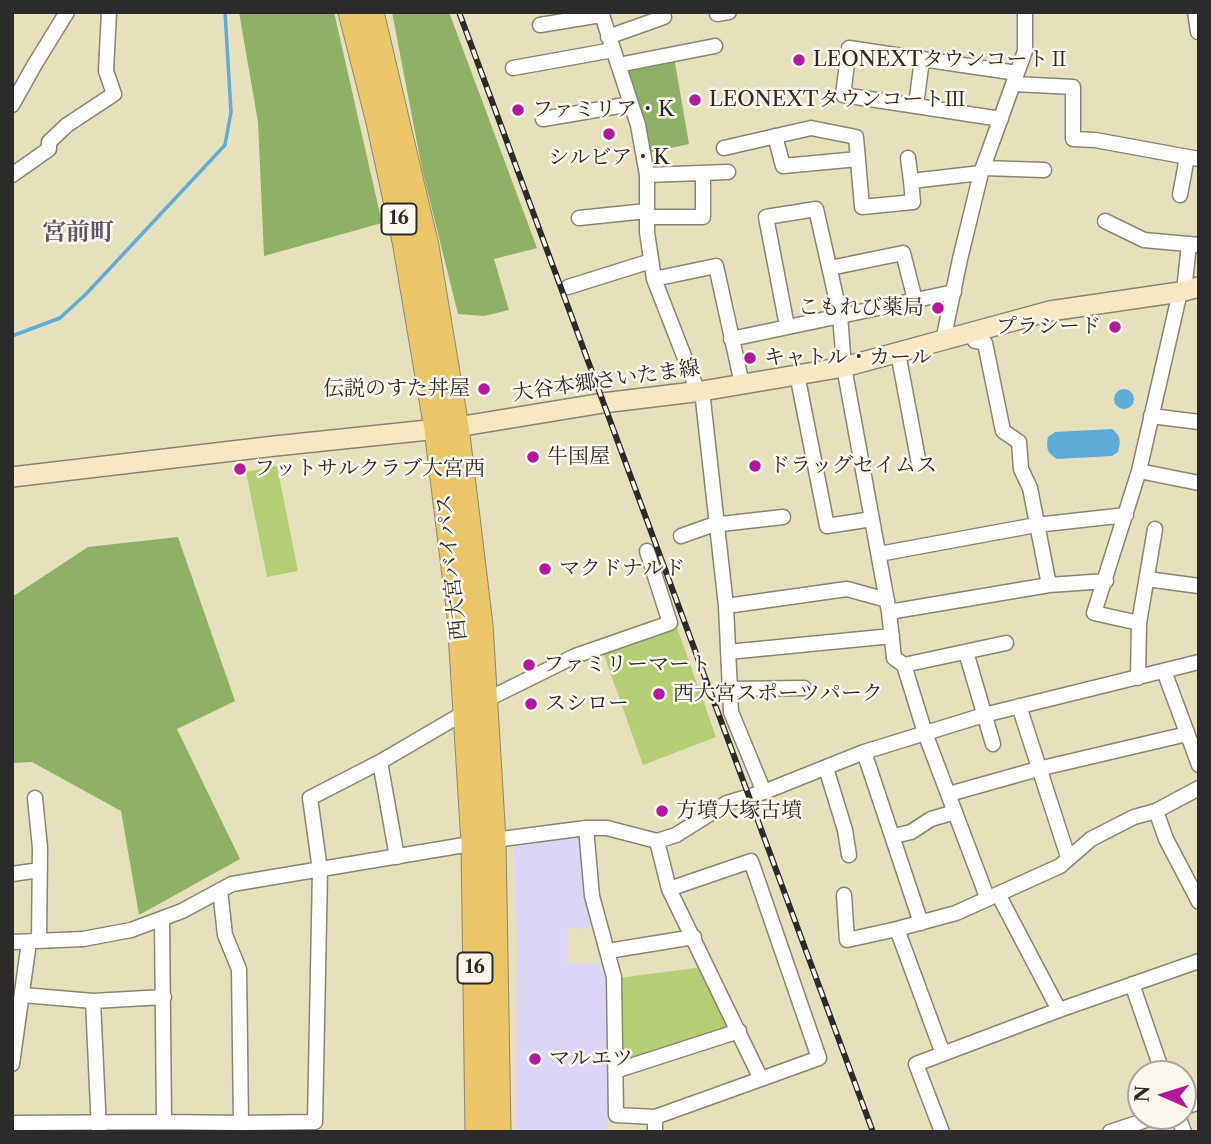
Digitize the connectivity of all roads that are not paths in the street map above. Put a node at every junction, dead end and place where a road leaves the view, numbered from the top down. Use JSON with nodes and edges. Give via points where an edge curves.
{"nodes":[{"id":1,"x":67,"y":12,"type":"edge"},
{"id":2,"x":109,"y":12,"type":"edge"},
{"id":3,"x":350,"y":12,"type":"edge"},
{"id":4,"x":372,"y":12,"type":"edge"},
{"id":5,"x":717,"y":12,"type":"edge"},
{"id":6,"x":729,"y":12,"type":"edge"},
{"id":7,"x":1025,"y":12,"type":"edge"},
{"id":8,"x":1195,"y":12,"type":"edge"},
{"id":9,"x":601,"y":14,"type":"edge"},
{"id":10,"x":664,"y":17,"type":"dead end"},
{"id":11,"x":540,"y":25,"type":"dead end"},
{"id":12,"x":1198,"y":32,"type":"edge"},
{"id":13,"x":610,"y":44,"type":"junction"},
{"id":14,"x":715,"y":46,"type":"dead end"},
{"id":15,"x":922,"y":59,"type":"junction"},
{"id":16,"x":618,"y":65,"type":"junction"},
{"id":17,"x":513,"y":68,"type":"dead end"},
{"id":18,"x":1016,"y":78,"type":"junction"},
{"id":19,"x":631,"y":104,"type":"junction"},
{"id":20,"x":12,"y":105,"type":"edge"},
{"id":21,"x":916,"y":106,"type":"junction"},
{"id":22,"x":1001,"y":118,"type":"junction"},
{"id":23,"x":543,"y":119,"type":"dead end"},
{"id":24,"x":775,"y":136,"type":"junction"},
{"id":25,"x":724,"y":148,"type":"dead end"},
{"id":26,"x":908,"y":158,"type":"dead end"},
{"id":27,"x":1193,"y":158,"type":"edge"},
{"id":28,"x":858,"y":159,"type":"junction"},
{"id":29,"x":1044,"y":170,"type":"dead end"},
{"id":30,"x":982,"y":171,"type":"junction"},
{"id":31,"x":728,"y":172,"type":"dead end"},
{"id":32,"x":703,"y":173,"type":"junction"},
{"id":33,"x":647,"y":175,"type":"junction"},
{"id":34,"x":12,"y":176,"type":"edge"},
{"id":35,"x":911,"y":181,"type":"junction"},
{"id":36,"x":1180,"y":195,"type":"dead end"},
{"id":37,"x":647,"y":214,"type":"junction"},
{"id":38,"x":579,"y":218,"type":"dead end"},
{"id":39,"x":1105,"y":221,"type":"dead end"},
{"id":40,"x":1194,"y":244,"type":"edge"},
{"id":41,"x":651,"y":261,"type":"junction"},
{"id":42,"x":830,"y":268,"type":"junction"},
{"id":43,"x":654,"y":279,"type":"junction"},
{"id":44,"x":568,"y":287,"type":"dead end"},
{"id":45,"x":1187,"y":290,"type":"edge"},
{"id":46,"x":954,"y":292,"type":"junction"},
{"id":47,"x":915,"y":300,"type":"junction"},
{"id":48,"x":840,"y":315,"type":"junction"},
{"id":49,"x":787,"y":326,"type":"junction"},
{"id":50,"x":971,"y":333,"type":"junction"},
{"id":51,"x":731,"y":339,"type":"junction"},
{"id":52,"x":943,"y":341,"type":"junction"},
{"id":53,"x":898,"y":353,"type":"junction"},
{"id":54,"x":844,"y":367,"type":"junction"},
{"id":55,"x":797,"y":374,"type":"junction"},
{"id":56,"x":742,"y":384,"type":"junction"},
{"id":57,"x":700,"y":392,"type":"junction"},
{"id":58,"x":1151,"y":416,"type":"junction"},
{"id":59,"x":1199,"y":422,"type":"edge"},
{"id":60,"x":447,"y":428,"type":"junction"},
{"id":61,"x":919,"y":464,"type":"dead end"},
{"id":62,"x":1139,"y":471,"type":"junction"},
{"id":63,"x":12,"y":477,"type":"edge"},
{"id":64,"x":1199,"y":483,"type":"edge"},
{"id":65,"x":1126,"y":515,"type":"junction"},
{"id":66,"x":783,"y":517,"type":"dead end"},
{"id":67,"x":872,"y":519,"type":"junction"},
{"id":68,"x":717,"y":525,"type":"junction"},
{"id":69,"x":1036,"y":525,"type":"junction"},
{"id":70,"x":1155,"y":529,"type":"dead end"},
{"id":71,"x":681,"y":536,"type":"dead end"},
{"id":72,"x":646,"y":551,"type":"dead end"},
{"id":73,"x":879,"y":554,"type":"junction"},
{"id":74,"x":1147,"y":579,"type":"junction"},
{"id":75,"x":1106,"y":581,"type":"junction"},
{"id":76,"x":1049,"y":584,"type":"junction"},
{"id":77,"x":1199,"y":586,"type":"edge"},
{"id":78,"x":726,"y":606,"type":"junction"},
{"id":79,"x":888,"y":606,"type":"junction"},
{"id":80,"x":1139,"y":623,"type":"junction"},
{"id":81,"x":892,"y":636,"type":"junction"},
{"id":82,"x":1006,"y":643,"type":"dead end"},
{"id":83,"x":728,"y":652,"type":"junction"},
{"id":84,"x":966,"y":652,"type":"junction"},
{"id":85,"x":1199,"y":662,"type":"edge"},
{"id":86,"x":904,"y":665,"type":"junction"},
{"id":87,"x":1164,"y":671,"type":"junction"},
{"id":88,"x":1138,"y":678,"type":"junction"},
{"id":89,"x":804,"y":688,"type":"dead end"},
{"id":90,"x":730,"y":690,"type":"junction"},
{"id":91,"x":486,"y":700,"type":"junction"},
{"id":92,"x":1019,"y":706,"type":"junction"},
{"id":93,"x":464,"y":713,"type":"junction"},
{"id":94,"x":984,"y":715,"type":"junction"},
{"id":95,"x":925,"y":733,"type":"junction"},
{"id":96,"x":1187,"y":733,"type":"junction"},
{"id":97,"x":993,"y":744,"type":"dead end"},
{"id":98,"x":864,"y":752,"type":"junction"},
{"id":99,"x":380,"y":762,"type":"junction"},
{"id":100,"x":1199,"y":765,"type":"edge"},
{"id":101,"x":826,"y":768,"type":"junction"},
{"id":102,"x":1038,"y":769,"type":"junction"},
{"id":103,"x":1199,"y":788,"type":"edge"},
{"id":104,"x":764,"y":792,"type":"junction"},
{"id":105,"x":949,"y":794,"type":"junction"},
{"id":106,"x":35,"y":798,"type":"dead end"},
{"id":107,"x":1156,"y":811,"type":"junction"},
{"id":108,"x":955,"y":812,"type":"junction"},
{"id":109,"x":586,"y":828,"type":"junction"},
{"id":110,"x":894,"y":836,"type":"junction"},
{"id":111,"x":484,"y":841,"type":"junction"},
{"id":112,"x":657,"y":841,"type":"junction"},
{"id":113,"x":849,"y":855,"type":"dead end"},
{"id":114,"x":397,"y":857,"type":"junction"},
{"id":115,"x":1068,"y":857,"type":"junction"},
{"id":116,"x":40,"y":870,"type":"junction"},
{"id":117,"x":320,"y":870,"type":"junction"},
{"id":118,"x":12,"y":874,"type":"edge"},
{"id":119,"x":669,"y":889,"type":"junction"},
{"id":120,"x":220,"y":890,"type":"junction"},
{"id":121,"x":844,"y":895,"type":"dead end"},
{"id":122,"x":993,"y":896,"type":"junction"},
{"id":123,"x":1199,"y":902,"type":"edge"},
{"id":124,"x":162,"y":919,"type":"junction"},
{"id":125,"x":921,"y":923,"type":"junction"},
{"id":126,"x":898,"y":929,"type":"junction"},
{"id":127,"x":694,"y":937,"type":"junction"},
{"id":128,"x":34,"y":941,"type":"junction"},
{"id":129,"x":12,"y":942,"type":"edge"},
{"id":130,"x":608,"y":951,"type":"junction"},
{"id":131,"x":1199,"y":961,"type":"edge"},
{"id":132,"x":1132,"y":985,"type":"junction"},
{"id":133,"x":23,"y":995,"type":"junction"},
{"id":134,"x":164,"y":997,"type":"junction"},
{"id":135,"x":93,"y":1001,"type":"junction"},
{"id":136,"x":1059,"y":1010,"type":"junction"},
{"id":137,"x":738,"y":1031,"type":"junction"},
{"id":138,"x":943,"y":1054,"type":"junction"},
{"id":139,"x":1158,"y":1060,"type":"edge"},
{"id":140,"x":12,"y":1063,"type":"edge"},
{"id":141,"x":615,"y":1071,"type":"junction"},
{"id":142,"x":761,"y":1079,"type":"junction"},
{"id":143,"x":655,"y":1116,"type":"junction"},
{"id":144,"x":164,"y":1122,"type":"junction"},
{"id":145,"x":12,"y":1123,"type":"edge"},
{"id":146,"x":1127,"y":1126,"type":"edge"},
{"id":147,"x":241,"y":1127,"type":"edge"},
{"id":148,"x":99,"y":1128,"type":"edge"},
{"id":149,"x":477,"y":1132,"type":"edge"},
{"id":150,"x":499,"y":1132,"type":"edge"},
{"id":151,"x":655,"y":1132,"type":"edge"},
{"id":152,"x":942,"y":1132,"type":"edge"},
{"id":153,"x":1110,"y":1132,"type":"edge"}],
"edges":[{"from":1,"to":20,"type":"street"},
{"from":2,"to":34,"type":"street","via":[[106,71],[114,94],[67,125],[49,142],[48,149]]},
{"from":3,"to":60,"type":"highway","name":"西大宮バイパス","number":"16"},
{"from":4,"to":60,"type":"highway","name":"西大宮バイパス","number":"16","via":[[427,246]]},
{"from":5,"to":6,"type":"street"},
{"from":7,"to":18,"type":"street","via":[[1025,51]]},
{"from":8,"to":12,"type":"street"},
{"from":9,"to":11,"type":"street"},
{"from":9,"to":13,"type":"street"},
{"from":10,"to":13,"type":"street"},
{"from":13,"to":16,"type":"street"},
{"from":13,"to":17,"type":"street"},
{"from":14,"to":16,"type":"street"},
{"from":15,"to":18,"type":"street"},
{"from":15,"to":21,"type":"street"},
{"from":15,"to":21,"type":"street","via":[[849,48],[843,95]]},
{"from":16,"to":19,"type":"street"},
{"from":18,"to":22,"type":"street"},
{"from":18,"to":27,"type":"street","via":[[1073,87],[1073,139]]},
{"from":19,"to":23,"type":"street"},
{"from":19,"to":33,"type":"street"},
{"from":21,"to":22,"type":"street"},
{"from":22,"to":30,"type":"street"},
{"from":24,"to":25,"type":"street"},
{"from":24,"to":28,"type":"street","via":[[811,128],[856,137]]},
{"from":24,"to":28,"type":"street","via":[[783,166]]},
{"from":26,"to":35,"type":"street"},
{"from":27,"to":36,"type":"street"},
{"from":28,"to":35,"type":"street","via":[[862,207],[913,202]]},
{"from":29,"to":30,"type":"street"},
{"from":30,"to":35,"type":"street"},
{"from":30,"to":46,"type":"street"},
{"from":31,"to":32,"type":"street"},
{"from":32,"to":33,"type":"street"},
{"from":32,"to":37,"type":"street","via":[[703,217]]},
{"from":33,"to":37,"type":"street"},
{"from":37,"to":38,"type":"street"},
{"from":37,"to":41,"type":"street"},
{"from":39,"to":40,"type":"street","via":[[1144,240]]},
{"from":40,"to":45,"type":"street"},
{"from":41,"to":43,"type":"street"},
{"from":41,"to":44,"type":"street"},
{"from":42,"to":47,"type":"street","via":[[903,253]]},
{"from":42,"to":48,"type":"street"},
{"from":42,"to":49,"type":"street","via":[[816,209],[766,216]]},
{"from":43,"to":51,"type":"street","via":[[716,266]]},
{"from":43,"to":57,"type":"street"},
{"from":45,"to":50,"type":"main road","name":"大谷本郷さいたま線","via":[[1050,312]]},
{"from":45,"to":58,"type":"street"},
{"from":46,"to":47,"type":"street"},
{"from":46,"to":52,"type":"street"},
{"from":47,"to":48,"type":"street"},
{"from":48,"to":49,"type":"street"},
{"from":48,"to":54,"type":"street"},
{"from":49,"to":51,"type":"street"},
{"from":50,"to":52,"type":"main road","name":"大谷本郷さいたま線"},
{"from":50,"to":69,"type":"street","via":[[975,341],[985,343],[1003,431],[1019,442]]},
{"from":51,"to":56,"type":"street"},
{"from":52,"to":53,"type":"main road","name":"大谷本郷さいたま線"},
{"from":53,"to":54,"type":"main road","name":"大谷本郷さいたま線"},
{"from":53,"to":61,"type":"street"},
{"from":54,"to":55,"type":"main road","name":"大谷本郷さいたま線"},
{"from":54,"to":67,"type":"street"},
{"from":55,"to":56,"type":"main road","name":"大谷本郷さいたま線"},
{"from":55,"to":67,"type":"street","via":[[827,526]]},
{"from":56,"to":57,"type":"main road","name":"大谷本郷さいたま線"},
{"from":57,"to":60,"type":"main road","name":"大谷本郷さいたま線"},
{"from":57,"to":68,"type":"street"},
{"from":58,"to":59,"type":"street"},
{"from":58,"to":62,"type":"street"},
{"from":60,"to":63,"type":"main road","name":"大谷本郷さいたま線"},
{"from":60,"to":91,"type":"highway","name":"西大宮バイパス","number":"16","via":[[481,625]]},
{"from":60,"to":93,"type":"highway","name":"西大宮バイパス","number":"16"},
{"from":62,"to":64,"type":"street"},
{"from":62,"to":65,"type":"street"},
{"from":65,"to":69,"type":"street"},
{"from":65,"to":75,"type":"street"},
{"from":66,"to":68,"type":"street"},
{"from":67,"to":73,"type":"street"},
{"from":68,"to":71,"type":"street"},
{"from":68,"to":78,"type":"street"},
{"from":69,"to":73,"type":"street"},
{"from":69,"to":76,"type":"street"},
{"from":70,"to":74,"type":"street"},
{"from":72,"to":91,"type":"street","via":[[670,623],[575,656]]},
{"from":73,"to":79,"type":"street"},
{"from":74,"to":77,"type":"street"},
{"from":74,"to":80,"type":"street"},
{"from":75,"to":76,"type":"street"},
{"from":75,"to":80,"type":"street","via":[[1094,613]]},
{"from":76,"to":79,"type":"street"},
{"from":78,"to":79,"type":"street","via":[[847,589]]},
{"from":78,"to":83,"type":"street"},
{"from":79,"to":81,"type":"street"},
{"from":80,"to":88,"type":"street"},
{"from":81,"to":83,"type":"street"},
{"from":81,"to":86,"type":"street","via":[[894,658]]},
{"from":82,"to":84,"type":"street"},
{"from":83,"to":90,"type":"street"},
{"from":84,"to":86,"type":"street"},
{"from":84,"to":94,"type":"street"},
{"from":85,"to":87,"type":"street"},
{"from":86,"to":95,"type":"street"},
{"from":87,"to":88,"type":"street"},
{"from":87,"to":96,"type":"street"},
{"from":88,"to":92,"type":"street"},
{"from":89,"to":90,"type":"street"},
{"from":90,"to":104,"type":"street","via":[[731,712]]},
{"from":91,"to":93,"type":"street"},
{"from":91,"to":111,"type":"highway","name":"西大宮バイパス","number":"16"},
{"from":92,"to":94,"type":"street"},
{"from":92,"to":102,"type":"street"},
{"from":93,"to":99,"type":"street"},
{"from":93,"to":111,"type":"highway","name":"西大宮バイパス","number":"16"},
{"from":94,"to":95,"type":"street"},
{"from":94,"to":97,"type":"street"},
{"from":95,"to":98,"type":"street"},
{"from":95,"to":105,"type":"street"},
{"from":96,"to":100,"type":"street"},
{"from":96,"to":102,"type":"street"},
{"from":98,"to":101,"type":"street"},
{"from":98,"to":110,"type":"street"},
{"from":99,"to":114,"type":"street"},
{"from":99,"to":117,"type":"street","via":[[310,798]]},
{"from":101,"to":104,"type":"street"},
{"from":101,"to":113,"type":"street"},
{"from":102,"to":105,"type":"street"},
{"from":102,"to":115,"type":"street"},
{"from":103,"to":107,"type":"street"},
{"from":104,"to":112,"type":"street","via":[[727,803],[676,835]]},
{"from":105,"to":108,"type":"street"},
{"from":106,"to":116,"type":"street"},
{"from":107,"to":115,"type":"street","via":[[1133,817]]},
{"from":107,"to":123,"type":"street"},
{"from":108,"to":110,"type":"street"},
{"from":108,"to":122,"type":"street"},
{"from":109,"to":111,"type":"street"},
{"from":109,"to":112,"type":"street","via":[[607,828]]},
{"from":109,"to":130,"type":"street","via":[[592,896]]},
{"from":110,"to":125,"type":"street"},
{"from":111,"to":114,"type":"street"},
{"from":111,"to":149,"type":"highway","name":"西大宮バイパス","number":"16"},
{"from":111,"to":150,"type":"highway","name":"西大宮バイパス","number":"16"},
{"from":112,"to":119,"type":"street"},
{"from":114,"to":117,"type":"street"},
{"from":115,"to":122,"type":"street","via":[[1060,866]]},
{"from":116,"to":118,"type":"street"},
{"from":116,"to":128,"type":"street"},
{"from":117,"to":120,"type":"street","via":[[232,884]]},
{"from":117,"to":147,"type":"street","via":[[315,1122]]},
{"from":119,"to":127,"type":"street"},
{"from":119,"to":142,"type":"street","via":[[751,861],[819,1058]]},
{"from":120,"to":124,"type":"street"},
{"from":120,"to":147,"type":"street","via":[[226,935],[239,970]]},
{"from":121,"to":126,"type":"street","via":[[846,940]]},
{"from":122,"to":125,"type":"street"},
{"from":122,"to":136,"type":"street"},
{"from":124,"to":128,"type":"street","via":[[103,936]]},
{"from":124,"to":134,"type":"street"},
{"from":125,"to":126,"type":"street"},
{"from":126,"to":138,"type":"street"},
{"from":127,"to":130,"type":"street"},
{"from":127,"to":137,"type":"street"},
{"from":128,"to":129,"type":"street"},
{"from":128,"to":133,"type":"street"},
{"from":130,"to":141,"type":"street","via":[[614,977]]},
{"from":131,"to":132,"type":"street"},
{"from":132,"to":136,"type":"street"},
{"from":132,"to":139,"type":"street"},
{"from":133,"to":135,"type":"street"},
{"from":133,"to":140,"type":"street"},
{"from":134,"to":135,"type":"street"},
{"from":134,"to":144,"type":"street"},
{"from":135,"to":148,"type":"street"},
{"from":136,"to":138,"type":"street"},
{"from":137,"to":141,"type":"street"},
{"from":137,"to":142,"type":"street"},
{"from":138,"to":152,"type":"street","via":[[916,1064]]},
{"from":141,"to":143,"type":"street","via":[[616,1115]]},
{"from":142,"to":143,"type":"street"},
{"from":143,"to":151,"type":"street"},
{"from":144,"to":147,"type":"street"},
{"from":144,"to":148,"type":"street"},
{"from":145,"to":148,"type":"street"},
{"from":146,"to":153,"type":"street"}]}
